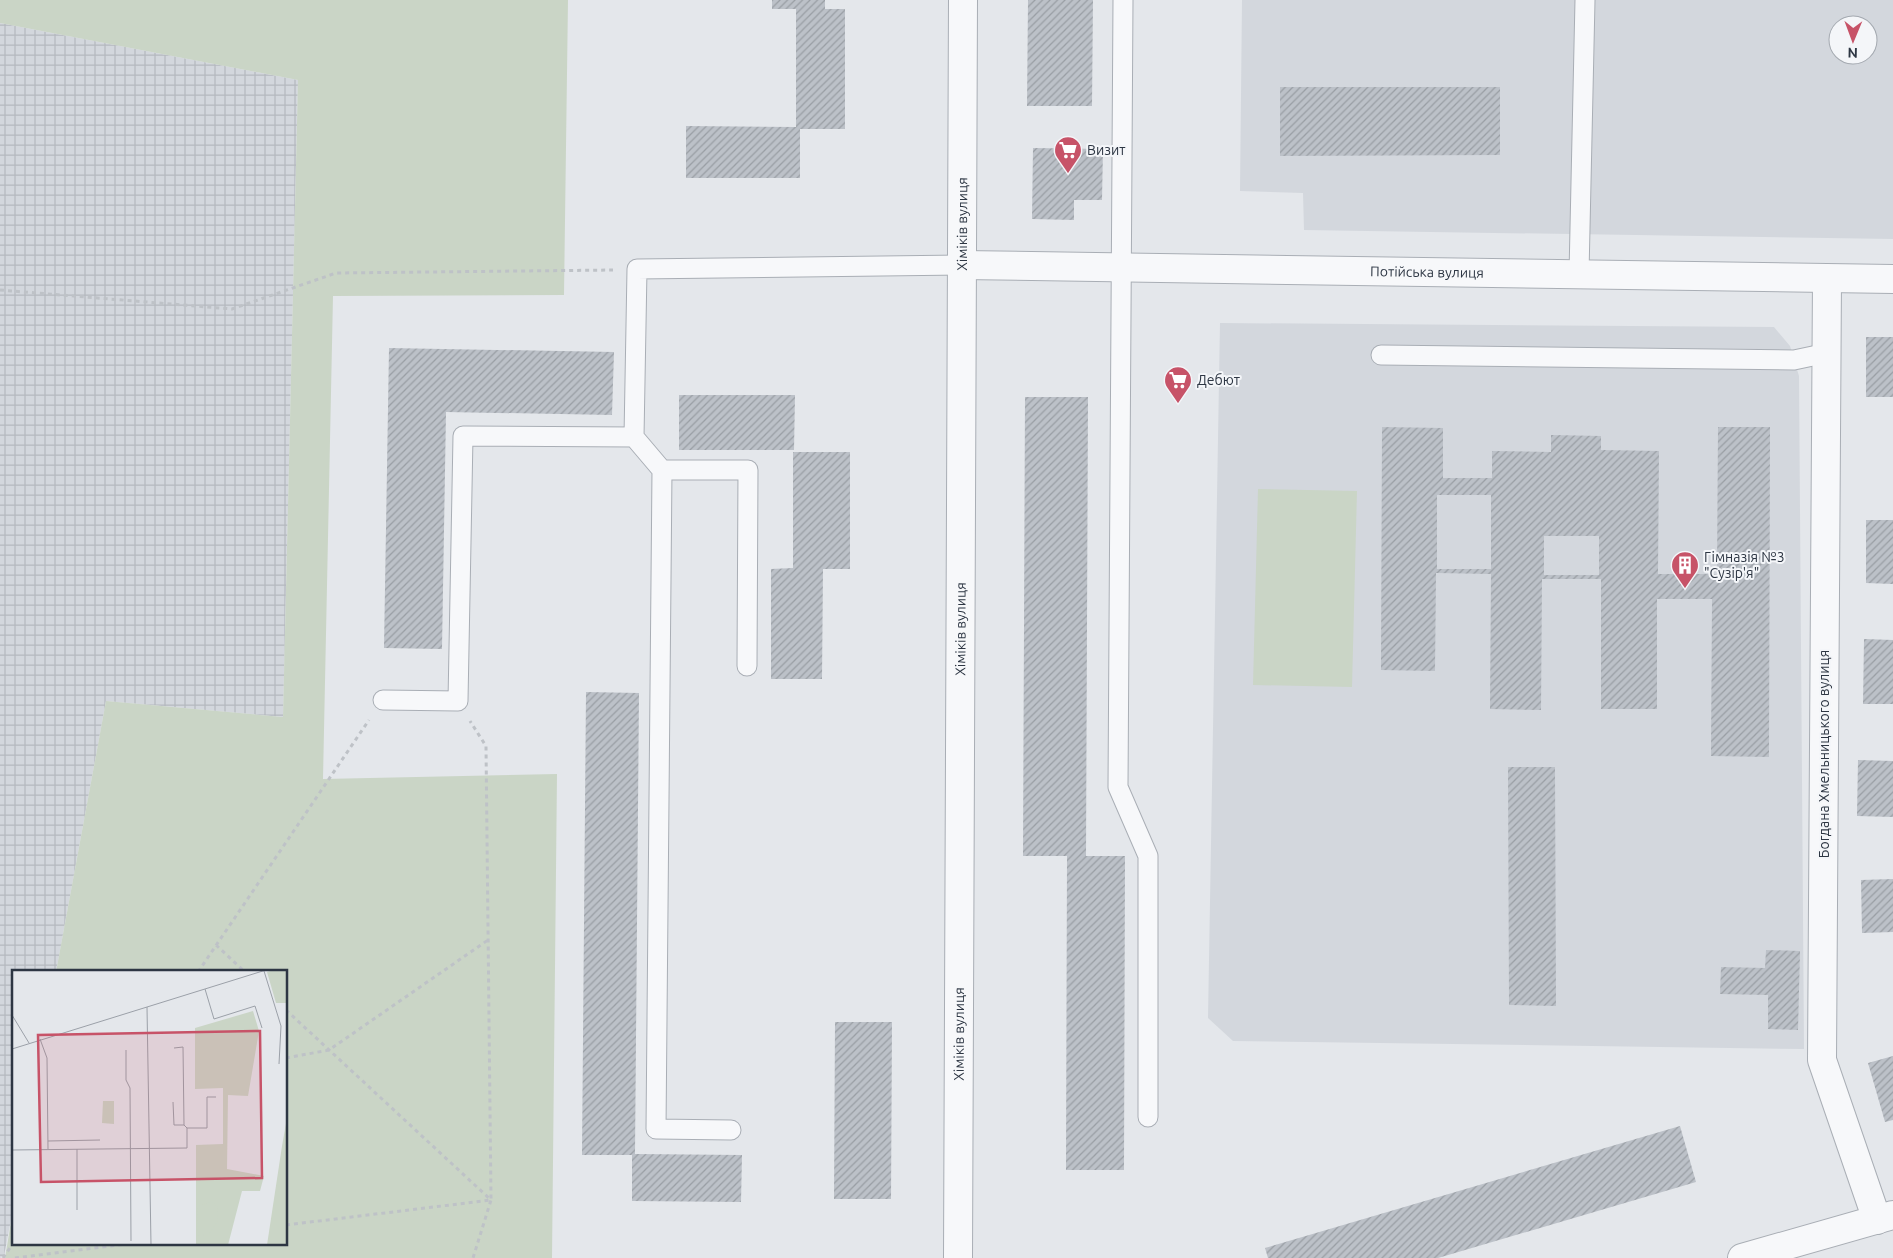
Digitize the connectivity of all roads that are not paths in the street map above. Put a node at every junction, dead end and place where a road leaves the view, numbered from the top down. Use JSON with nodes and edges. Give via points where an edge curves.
{"nodes":[{"id":1,"x":963,"y":0,"type":"edge"},
{"id":2,"x":1124,"y":0,"type":"edge"},
{"id":3,"x":1585,"y":0,"type":"edge"},
{"id":4,"x":962,"y":265,"type":"junction"},
{"id":5,"x":1121,"y":267,"type":"junction"},
{"id":6,"x":1579,"y":274,"type":"junction"},
{"id":7,"x":1827,"y":279,"type":"junction"},
{"id":8,"x":1893,"y":279,"type":"edge"},
{"id":9,"x":1826,"y":353,"type":"junction"},
{"id":10,"x":1381,"y":355,"type":"dead end"},
{"id":11,"x":634,"y":437,"type":"junction"},
{"id":12,"x":662,"y":470,"type":"junction"},
{"id":13,"x":747,"y":666,"type":"dead end"},
{"id":14,"x":383,"y":700,"type":"road end"},
{"id":15,"x":1148,"y":1116,"type":"dead end"},
{"id":16,"x":731,"y":1130,"type":"dead end"},
{"id":17,"x":1885,"y":1217,"type":"edge"},
{"id":18,"x":958,"y":1258,"type":"edge"},
{"id":19,"x":1742,"y":1258,"type":"edge"}],
"edges":[{"from":1,"to":4,"type":"street","name":"Хіміків вулиця"},
{"from":2,"to":5,"type":"lane"},
{"from":3,"to":6,"type":"lane"},
{"from":4,"to":5,"type":"street","name":"Потійська вулиця"},
{"from":4,"to":11,"type":"lane","via":[[637,269]]},
{"from":4,"to":18,"type":"street","name":"Хіміків вулиця"},
{"from":5,"to":6,"type":"street","name":"Потійська вулиця"},
{"from":5,"to":15,"type":"lane","via":[[1118,787],[1148,856]]},
{"from":6,"to":7,"type":"street","name":"Потійська вулиця"},
{"from":7,"to":8,"type":"street","name":"Потійська вулиця"},
{"from":7,"to":9,"type":"street","name":"Богдана Хмельницького вулиця"},
{"from":9,"to":10,"type":"lane","via":[[1794,360]]},
{"from":9,"to":17,"type":"street","name":"Богдана Хмельницького вулиця","via":[[1822,1060]]},
{"from":11,"to":12,"type":"lane"},
{"from":11,"to":14,"type":"lane","via":[[463,436],[458,701]]},
{"from":12,"to":13,"type":"lane","via":[[748,470]]},
{"from":12,"to":16,"type":"lane","via":[[656,1129]]},
{"from":17,"to":19,"type":"street"}]}
